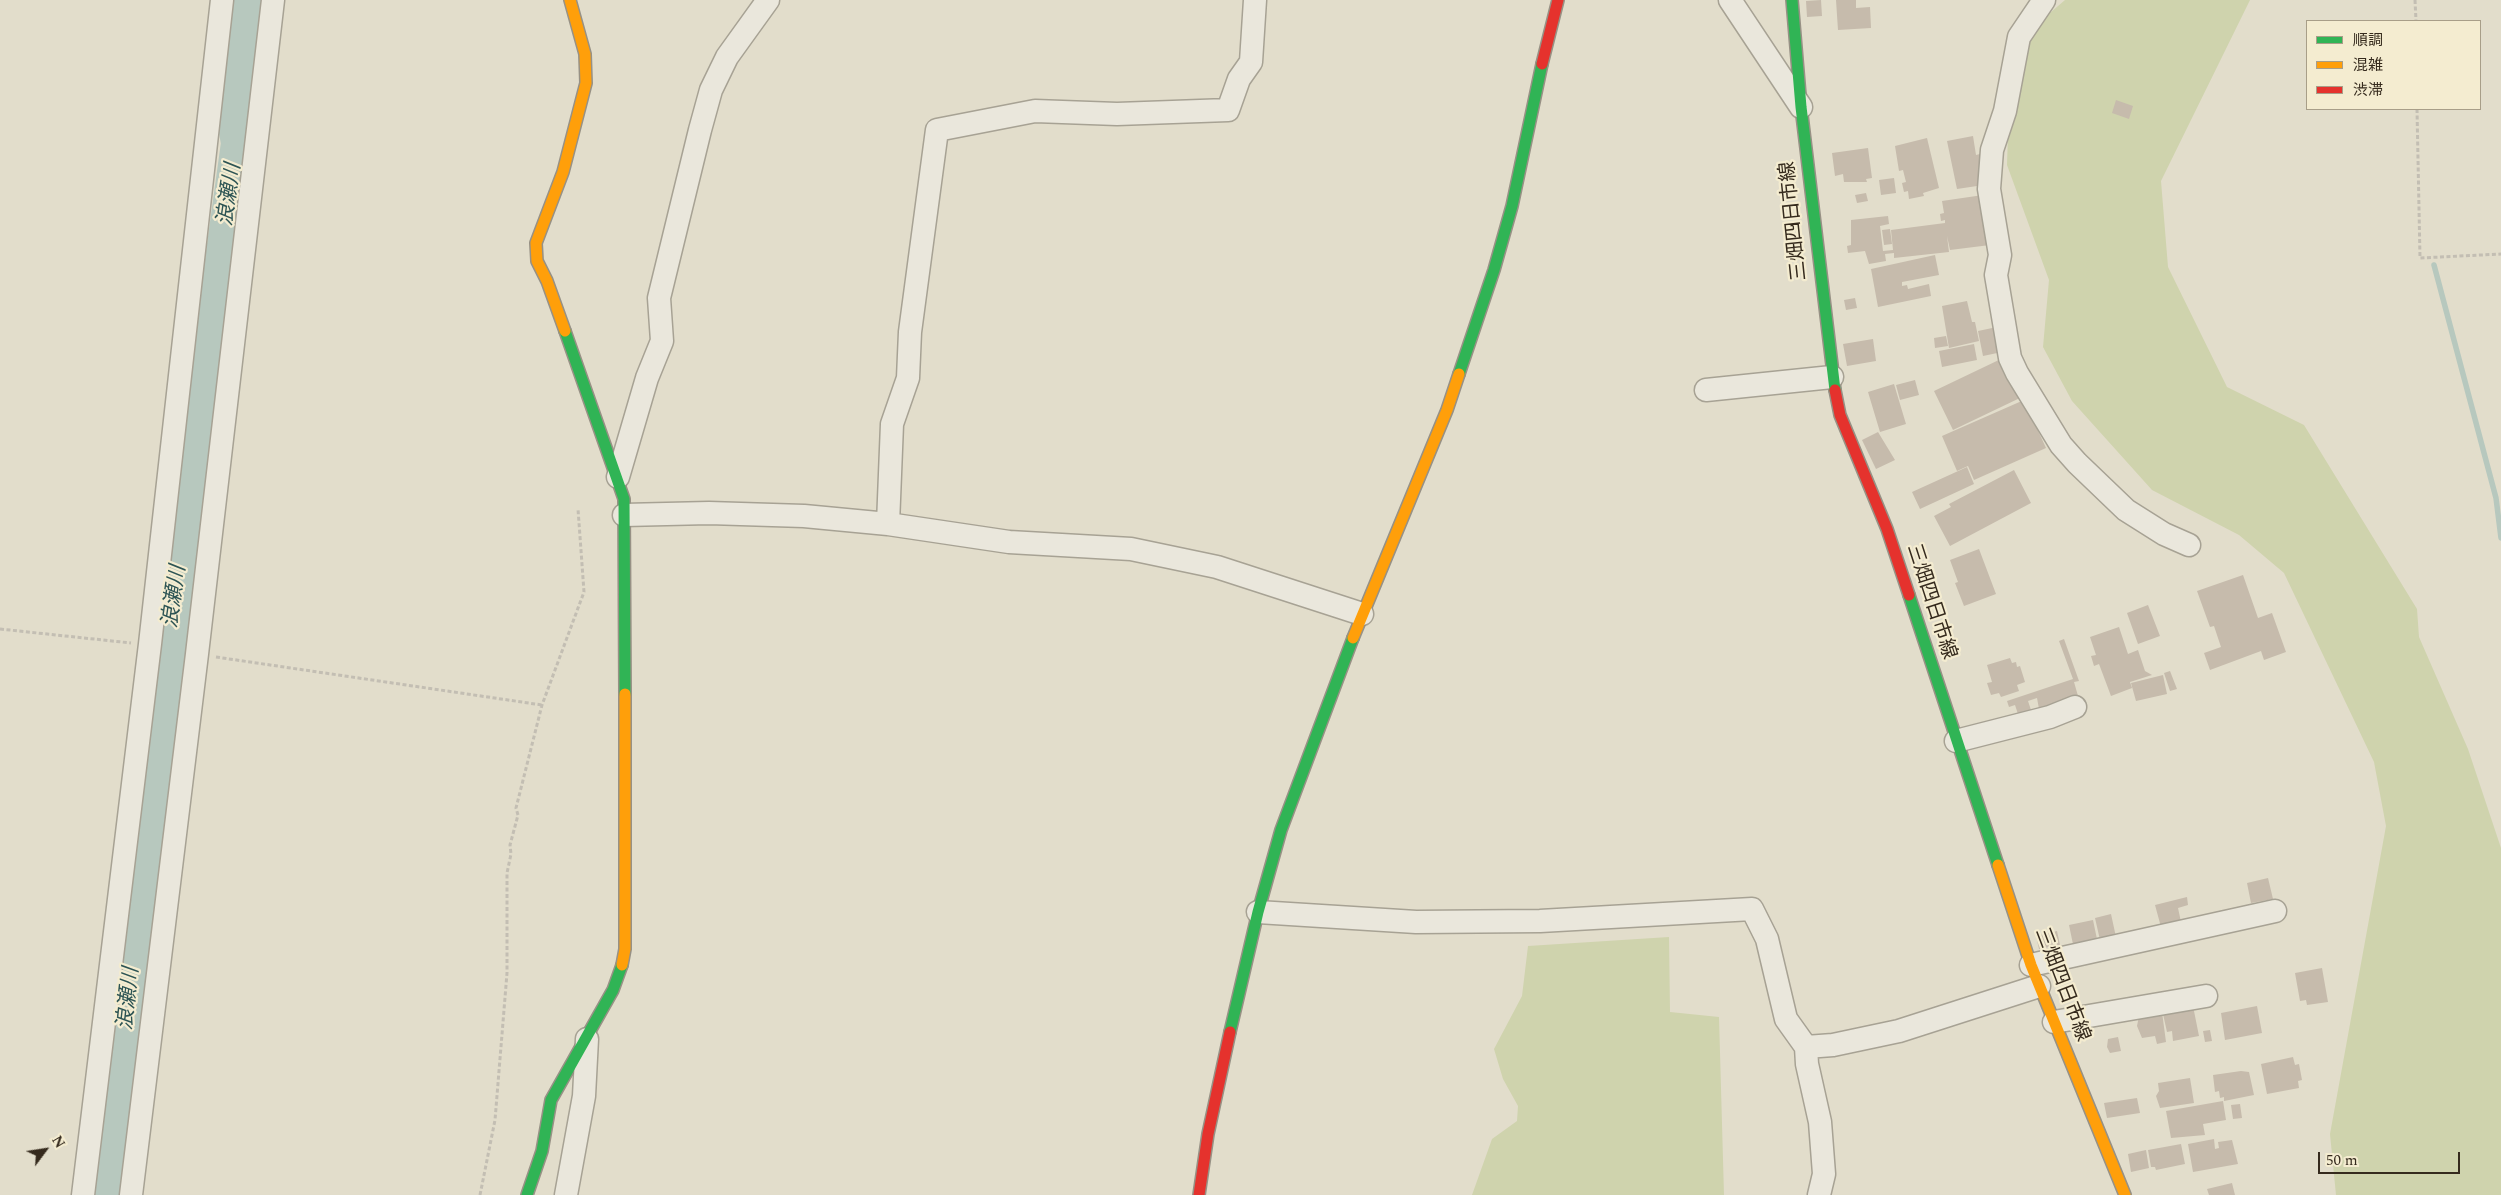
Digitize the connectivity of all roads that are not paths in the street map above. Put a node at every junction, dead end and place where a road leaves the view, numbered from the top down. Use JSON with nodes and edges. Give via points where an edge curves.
{"nodes":[{"id":1,"x":222,"y":0,"type":"edge"},
{"id":2,"x":273,"y":0,"type":"edge"},
{"id":3,"x":570,"y":0,"type":"edge"},
{"id":4,"x":768,"y":0,"type":"edge"},
{"id":5,"x":1255,"y":0,"type":"edge"},
{"id":6,"x":1558,"y":0,"type":"edge"},
{"id":7,"x":1730,"y":0,"type":"edge"},
{"id":8,"x":1792,"y":0,"type":"edge"},
{"id":9,"x":2044,"y":0,"type":"edge"},
{"id":10,"x":1802,"y":107,"type":"junction"},
{"id":11,"x":1832,"y":377,"type":"junction"},
{"id":12,"x":1706,"y":390,"type":"dead end"},
{"id":13,"x":618,"y":477,"type":"junction"},
{"id":14,"x":624,"y":515,"type":"junction"},
{"id":15,"x":888,"y":524,"type":"junction"},
{"id":16,"x":2189,"y":545,"type":"dead end"},
{"id":17,"x":1362,"y":614,"type":"junction"},
{"id":18,"x":2075,"y":707,"type":"dead end"},
{"id":19,"x":1956,"y":742,"type":"junction"},
{"id":20,"x":2275,"y":911,"type":"dead end"},
{"id":21,"x":1258,"y":912,"type":"junction"},
{"id":22,"x":2035,"y":976,"type":"junction"},
{"id":23,"x":2206,"y":996,"type":"dead end"},
{"id":24,"x":2054,"y":1022,"type":"junction"},
{"id":25,"x":587,"y":1039,"type":"junction"},
{"id":26,"x":1806,"y":1047,"type":"junction"},
{"id":27,"x":83,"y":1195,"type":"edge"},
{"id":28,"x":130,"y":1195,"type":"edge"},
{"id":29,"x":527,"y":1195,"type":"edge"},
{"id":30,"x":566,"y":1195,"type":"edge"},
{"id":31,"x":1199,"y":1195,"type":"edge"},
{"id":32,"x":1819,"y":1195,"type":"edge"},
{"id":33,"x":2125,"y":1195,"type":"edge"}],
"edges":[{"from":1,"to":27,"type":"street","via":[[150,644]]},
{"from":2,"to":28,"type":"street"},
{"from":3,"to":13,"type":"street","via":[[585,54],[586,83],[563,172],[536,243],[537,261]]},
{"from":4,"to":13,"type":"street","via":[[727,58],[711,90],[659,298],[662,340],[647,378]]},
{"from":5,"to":15,"type":"street","via":[[1251,62],[1239,79],[1228,110],[1117,114],[1035,111],[937,130],[910,332],[908,378],[892,424]]},
{"from":6,"to":17,"type":"street","via":[[1512,206],[1494,270],[1447,410]]},
{"from":7,"to":10,"type":"street"},
{"from":8,"to":10,"type":"street","name":"三畑四日市線"},
{"from":9,"to":16,"type":"street","via":[[2019,37],[2005,110],[1992,150],[1989,189],[2000,255],[1996,274],[2010,358],[2061,446],[2076,463],[2126,510],[2164,534]]},
{"from":10,"to":11,"type":"street","name":"三畑四日市線"},
{"from":11,"to":12,"type":"street"},
{"from":11,"to":19,"type":"street","name":"三畑四日市線","via":[[1840,415],[1887,530]]},
{"from":13,"to":14,"type":"street"},
{"from":14,"to":15,"type":"street","via":[[804,516]]},
{"from":14,"to":25,"type":"street","via":[[625,949],[621,972]]},
{"from":15,"to":17,"type":"street","via":[[1009,542],[1090,545],[1164,555],[1217,567]]},
{"from":17,"to":21,"type":"street","via":[[1294,790]]},
{"from":18,"to":19,"type":"street","via":[[2050,717]]},
{"from":19,"to":22,"type":"street","name":"三畑四日市線"},
{"from":20,"to":22,"type":"street"},
{"from":21,"to":26,"type":"street","via":[[1454,922],[1540,921],[1752,909],[1767,939],[1786,1019]]},
{"from":21,"to":31,"type":"street","via":[[1208,1134]]},
{"from":22,"to":24,"type":"street","name":"三畑四日市線"},
{"from":22,"to":26,"type":"street","via":[[1899,1031],[1833,1045]]},
{"from":23,"to":24,"type":"street"},
{"from":24,"to":33,"type":"street","name":"三畑四日市線"},
{"from":25,"to":29,"type":"street","via":[[551,1100],[542,1151]]},
{"from":25,"to":30,"type":"street","via":[[584,1096]]},
{"from":26,"to":32,"type":"street","via":[[1820,1122],[1824,1174]]}]}
